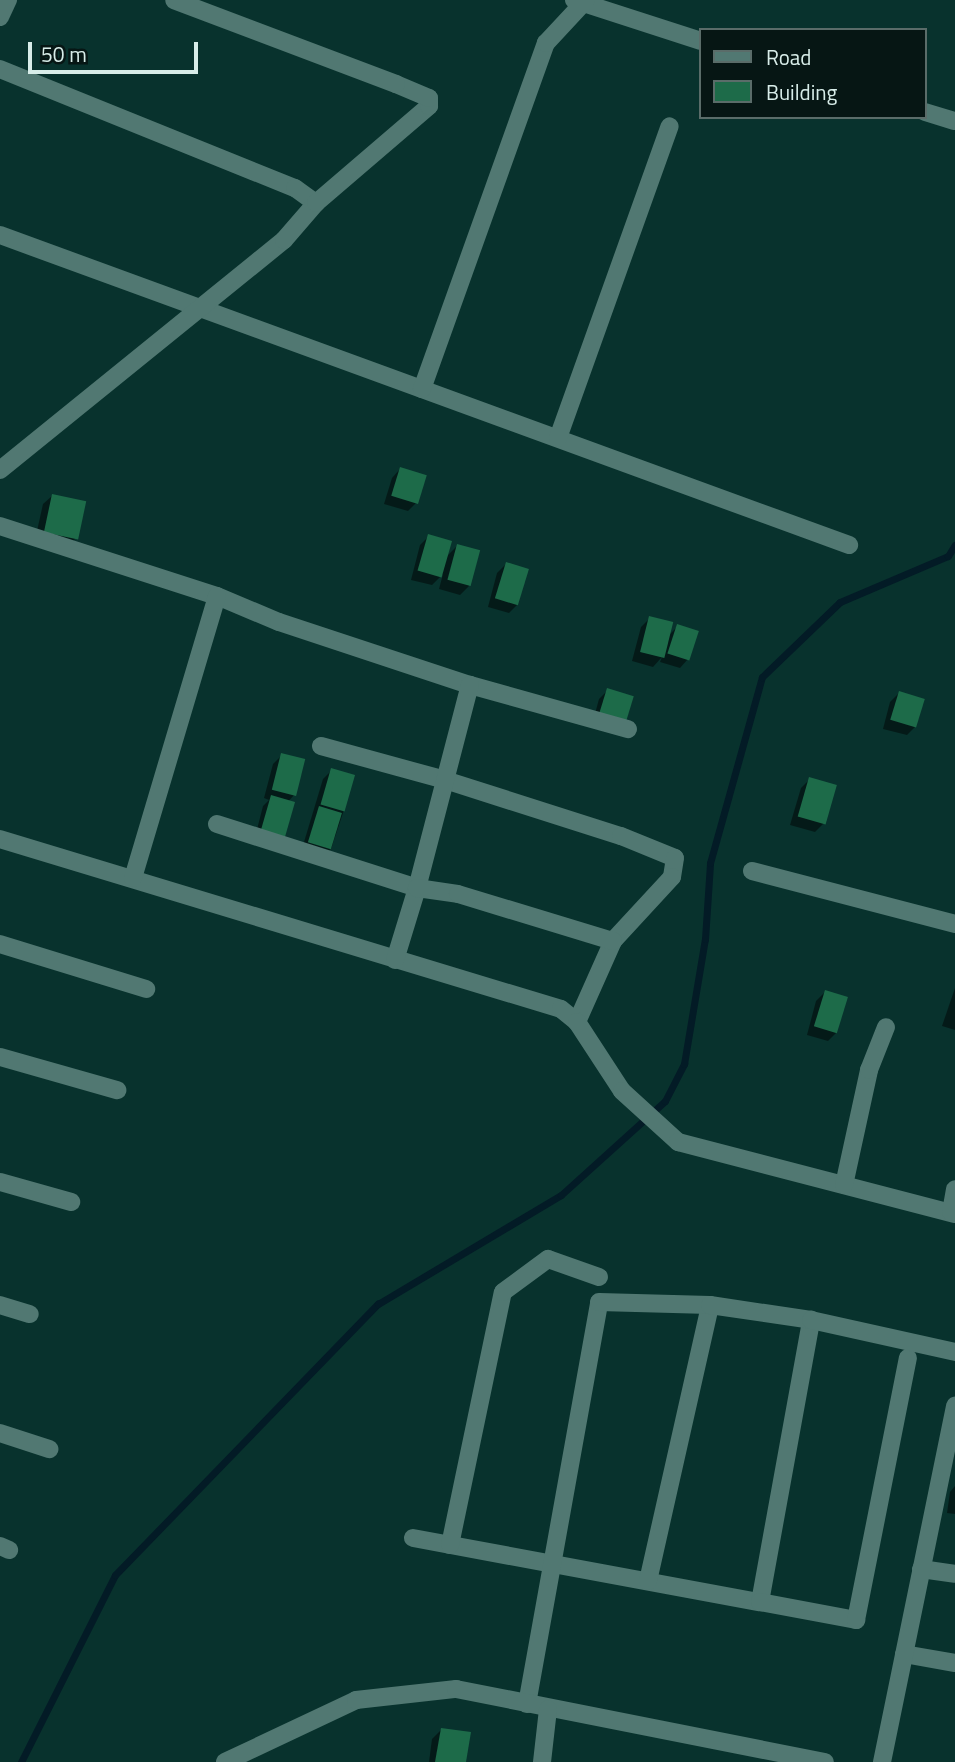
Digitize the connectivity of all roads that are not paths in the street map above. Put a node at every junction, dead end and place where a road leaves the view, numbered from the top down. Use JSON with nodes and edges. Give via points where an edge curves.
{"nodes":[{"id":1,"x":8,"y":0,"type":"edge"},
{"id":2,"x":174,"y":0,"type":"edge"},
{"id":3,"x":581,"y":1,"type":"edge"},
{"id":4,"x":0,"y":17,"type":"edge"},
{"id":5,"x":699,"y":40,"type":"edge"},
{"id":6,"x":0,"y":69,"type":"edge"},
{"id":7,"x":927,"y":113,"type":"edge"},
{"id":8,"x":955,"y":121,"type":"edge"},
{"id":9,"x":670,"y":126,"type":"dead end"},
{"id":10,"x":316,"y":203,"type":"junction"},
{"id":11,"x":0,"y":235,"type":"edge"},
{"id":12,"x":200,"y":308,"type":"junction"},
{"id":13,"x":422,"y":389,"type":"junction"},
{"id":14,"x":558,"y":438,"type":"junction"},
{"id":15,"x":0,"y":470,"type":"edge"},
{"id":16,"x":0,"y":526,"type":"edge"},
{"id":17,"x":849,"y":545,"type":"dead end"},
{"id":18,"x":217,"y":596,"type":"junction"},
{"id":19,"x":470,"y":684,"type":"junction"},
{"id":20,"x":628,"y":729,"type":"dead end"},
{"id":21,"x":321,"y":746,"type":"dead end"},
{"id":22,"x":445,"y":780,"type":"junction"},
{"id":23,"x":217,"y":824,"type":"dead end"},
{"id":24,"x":0,"y":839,"type":"edge"},
{"id":25,"x":752,"y":871,"type":"dead end"},
{"id":26,"x":133,"y":878,"type":"junction"},
{"id":27,"x":417,"y":888,"type":"junction"},
{"id":28,"x":955,"y":924,"type":"edge"},
{"id":29,"x":613,"y":941,"type":"junction"},
{"id":30,"x":0,"y":944,"type":"edge"},
{"id":31,"x":395,"y":960,"type":"junction"},
{"id":32,"x":146,"y":989,"type":"dead end"},
{"id":33,"x":577,"y":1022,"type":"junction"},
{"id":34,"x":886,"y":1027,"type":"dead end"},
{"id":35,"x":0,"y":1057,"type":"edge"},
{"id":36,"x":117,"y":1090,"type":"dead end"},
{"id":37,"x":0,"y":1182,"type":"edge"},
{"id":38,"x":844,"y":1185,"type":"junction"},
{"id":39,"x":955,"y":1189,"type":"edge"},
{"id":40,"x":71,"y":1202,"type":"dead end"},
{"id":41,"x":953,"y":1213,"type":"edge"},
{"id":42,"x":600,"y":1277,"type":"dead end"},
{"id":43,"x":0,"y":1305,"type":"edge"},
{"id":44,"x":710,"y":1305,"type":"junction"},
{"id":45,"x":30,"y":1314,"type":"dead end"},
{"id":46,"x":811,"y":1320,"type":"junction"},
{"id":47,"x":955,"y":1352,"type":"edge"},
{"id":48,"x":908,"y":1358,"type":"dead end"},
{"id":49,"x":955,"y":1405,"type":"edge"},
{"id":50,"x":0,"y":1433,"type":"edge"},
{"id":51,"x":49,"y":1449,"type":"dead end"},
{"id":52,"x":412,"y":1538,"type":"dead end"},
{"id":53,"x":450,"y":1545,"type":"junction"},
{"id":54,"x":550,"y":1563,"type":"junction"},
{"id":55,"x":921,"y":1569,"type":"junction"},
{"id":56,"x":955,"y":1574,"type":"edge"},
{"id":57,"x":648,"y":1581,"type":"junction"},
{"id":58,"x":760,"y":1602,"type":"junction"},
{"id":59,"x":904,"y":1654,"type":"junction"},
{"id":60,"x":955,"y":1663,"type":"edge"},
{"id":61,"x":527,"y":1704,"type":"junction"},
{"id":62,"x":548,"y":1709,"type":"junction"},
{"id":63,"x":802,"y":1760,"type":"edge"},
{"id":64,"x":225,"y":1762,"type":"edge"},
{"id":65,"x":542,"y":1762,"type":"edge"},
{"id":66,"x":825,"y":1762,"type":"edge"},
{"id":67,"x":881,"y":1762,"type":"edge"}],
"edges":[{"from":1,"to":4,"type":"street"},
{"from":2,"to":10,"type":"street","via":[[429,98],[429,106]]},
{"from":3,"to":5,"type":"street"},
{"from":3,"to":13,"type":"street","via":[[546,43]]},
{"from":6,"to":10,"type":"street","via":[[295,188]]},
{"from":7,"to":8,"type":"street"},
{"from":9,"to":14,"type":"street"},
{"from":10,"to":12,"type":"street","via":[[284,240]]},
{"from":11,"to":12,"type":"street"},
{"from":12,"to":13,"type":"street"},
{"from":12,"to":15,"type":"street"},
{"from":13,"to":14,"type":"street"},
{"from":14,"to":17,"type":"street"},
{"from":16,"to":18,"type":"street"},
{"from":18,"to":19,"type":"street","via":[[279,622]]},
{"from":18,"to":26,"type":"street"},
{"from":19,"to":20,"type":"street"},
{"from":19,"to":22,"type":"street"},
{"from":21,"to":22,"type":"street"},
{"from":22,"to":27,"type":"street"},
{"from":22,"to":29,"type":"street","via":[[675,858],[672,877]]},
{"from":23,"to":27,"type":"street"},
{"from":24,"to":26,"type":"street"},
{"from":25,"to":28,"type":"street"},
{"from":26,"to":31,"type":"street"},
{"from":27,"to":29,"type":"street","via":[[458,894]]},
{"from":27,"to":31,"type":"street"},
{"from":29,"to":33,"type":"street"},
{"from":30,"to":32,"type":"street"},
{"from":31,"to":33,"type":"street","via":[[561,1009]]},
{"from":33,"to":38,"type":"street","via":[[622,1091],[678,1142]]},
{"from":34,"to":38,"type":"street","via":[[869,1070]]},
{"from":35,"to":36,"type":"street"},
{"from":37,"to":40,"type":"street"},
{"from":38,"to":41,"type":"street"},
{"from":39,"to":41,"type":"street"},
{"from":42,"to":53,"type":"street","via":[[548,1259],[503,1292]]},
{"from":43,"to":45,"type":"street"},
{"from":44,"to":46,"type":"street"},
{"from":44,"to":54,"type":"street","via":[[599,1302]]},
{"from":44,"to":57,"type":"street"},
{"from":46,"to":47,"type":"street"},
{"from":46,"to":58,"type":"street"},
{"from":48,"to":58,"type":"street","via":[[856,1620]]},
{"from":49,"to":55,"type":"street"},
{"from":50,"to":51,"type":"street"},
{"from":52,"to":53,"type":"street"},
{"from":53,"to":54,"type":"street"},
{"from":54,"to":57,"type":"street"},
{"from":54,"to":61,"type":"street"},
{"from":55,"to":56,"type":"street"},
{"from":55,"to":59,"type":"street"},
{"from":57,"to":58,"type":"street"},
{"from":59,"to":60,"type":"street"},
{"from":59,"to":67,"type":"street"},
{"from":61,"to":62,"type":"street"},
{"from":61,"to":64,"type":"street","via":[[456,1689],[356,1700]]},
{"from":62,"to":63,"type":"street"},
{"from":62,"to":65,"type":"street"},
{"from":63,"to":66,"type":"street"}]}
